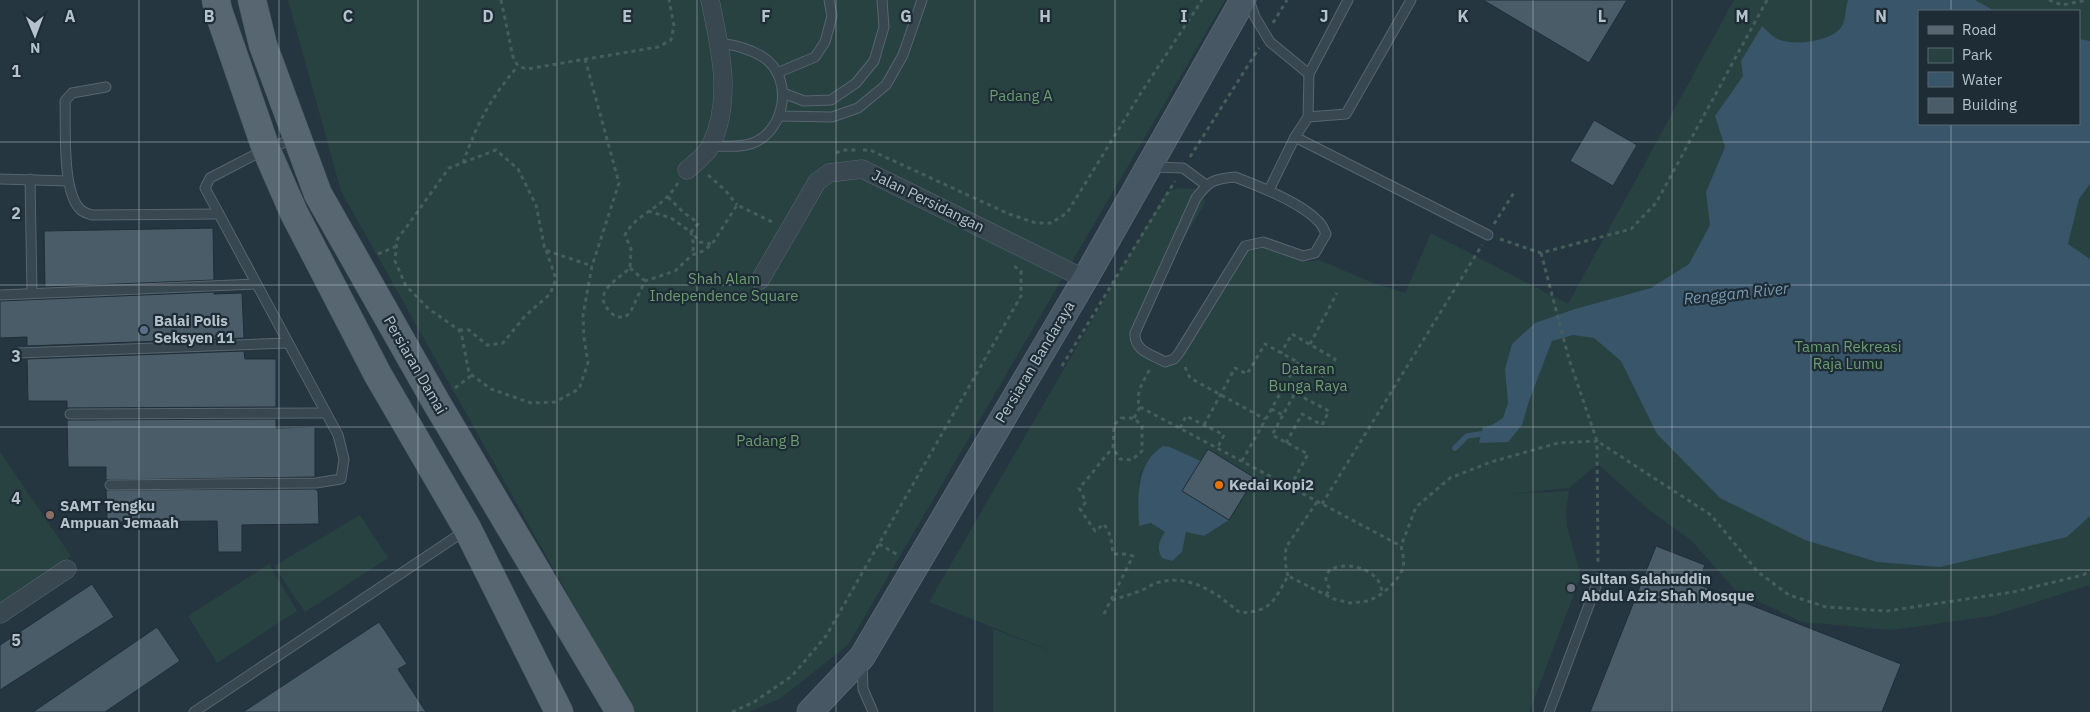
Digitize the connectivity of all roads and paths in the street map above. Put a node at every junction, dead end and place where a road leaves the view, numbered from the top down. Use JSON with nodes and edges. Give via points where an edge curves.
{"nodes":[{"id":1,"x":216,"y":0,"type":"edge"},
{"id":2,"x":252,"y":0,"type":"edge"},
{"id":3,"x":501,"y":0,"type":"edge"},
{"id":4,"x":669,"y":0,"type":"edge"},
{"id":5,"x":710,"y":0,"type":"edge"},
{"id":6,"x":829,"y":0,"type":"edge"},
{"id":7,"x":882,"y":0,"type":"edge"},
{"id":8,"x":922,"y":0,"type":"edge"},
{"id":9,"x":1202,"y":0,"type":"edge"},
{"id":10,"x":1243,"y":0,"type":"edge"},
{"id":11,"x":1249,"y":0,"type":"edge"},
{"id":12,"x":1287,"y":0,"type":"edge"},
{"id":13,"x":1348,"y":0,"type":"edge"},
{"id":14,"x":1411,"y":0,"type":"edge"},
{"id":15,"x":1767,"y":0,"type":"edge"},
{"id":16,"x":2049,"y":0,"type":"edge"},
{"id":17,"x":2088,"y":0,"type":"edge"},
{"id":18,"x":1266,"y":36,"type":"junction"},
{"id":19,"x":719,"y":43,"type":"junction"},
{"id":20,"x":585,"y":59,"type":"junction"},
{"id":21,"x":518,"y":66,"type":"junction"},
{"id":22,"x":777,"y":73,"type":"junction"},
{"id":23,"x":1309,"y":74,"type":"junction"},
{"id":24,"x":106,"y":87,"type":"dead end"},
{"id":25,"x":783,"y":94,"type":"junction"},
{"id":26,"x":779,"y":116,"type":"junction"},
{"id":27,"x":1308,"y":117,"type":"junction"},
{"id":28,"x":1295,"y":136,"type":"junction"},
{"id":29,"x":297,"y":138,"type":"junction"},
{"id":30,"x":710,"y":146,"type":"junction"},
{"id":31,"x":266,"y":150,"type":"junction"},
{"id":32,"x":828,"y":156,"type":"dead end"},
{"id":33,"x":463,"y":163,"type":"junction"},
{"id":34,"x":690,"y":167,"type":"junction"},
{"id":35,"x":1150,"y":167,"type":"junction"},
{"id":36,"x":1183,"y":168,"type":"junction"},
{"id":37,"x":0,"y":179,"type":"edge"},
{"id":38,"x":30,"y":179,"type":"junction"},
{"id":39,"x":68,"y":180,"type":"junction"},
{"id":40,"x":1206,"y":185,"type":"junction"},
{"id":41,"x":1269,"y":190,"type":"junction"},
{"id":42,"x":1515,"y":191,"type":"dead end"},
{"id":43,"x":668,"y":197,"type":"junction"},
{"id":44,"x":738,"y":205,"type":"junction"},
{"id":45,"x":648,"y":210,"type":"junction"},
{"id":46,"x":219,"y":214,"type":"junction"},
{"id":47,"x":779,"y":216,"type":"dead end"},
{"id":48,"x":781,"y":228,"type":"junction"},
{"id":49,"x":691,"y":232,"type":"junction"},
{"id":50,"x":1488,"y":235,"type":"junction"},
{"id":51,"x":712,"y":244,"type":"junction"},
{"id":52,"x":546,"y":250,"type":"junction"},
{"id":53,"x":1541,"y":253,"type":"junction"},
{"id":54,"x":692,"y":255,"type":"junction"},
{"id":55,"x":1009,"y":261,"type":"dead end"},
{"id":56,"x":592,"y":266,"type":"junction"},
{"id":57,"x":630,"y":268,"type":"junction"},
{"id":58,"x":1085,"y":279,"type":"junction"},
{"id":59,"x":760,"y":280,"type":"dead end"},
{"id":60,"x":645,"y":281,"type":"junction"},
{"id":61,"x":256,"y":284,"type":"junction"},
{"id":62,"x":1337,"y":292,"type":"dead end"},
{"id":63,"x":32,"y":293,"type":"junction"},
{"id":64,"x":0,"y":295,"type":"edge"},
{"id":65,"x":459,"y":330,"type":"junction"},
{"id":66,"x":287,"y":343,"type":"junction"},
{"id":67,"x":1310,"y":344,"type":"junction"},
{"id":68,"x":18,"y":352,"type":"dead end"},
{"id":69,"x":1281,"y":353,"type":"junction"},
{"id":70,"x":1156,"y":357,"type":"junction"},
{"id":71,"x":1298,"y":362,"type":"junction"},
{"id":72,"x":1058,"y":371,"type":"dead end"},
{"id":73,"x":1190,"y":378,"type":"dead end"},
{"id":74,"x":1221,"y":395,"type":"junction"},
{"id":75,"x":1140,"y":407,"type":"junction"},
{"id":76,"x":1271,"y":409,"type":"junction"},
{"id":77,"x":326,"y":413,"type":"junction"},
{"id":78,"x":70,"y":414,"type":"dead end"},
{"id":79,"x":1283,"y":415,"type":"junction"},
{"id":80,"x":1134,"y":418,"type":"junction"},
{"id":81,"x":1265,"y":420,"type":"junction"},
{"id":82,"x":1204,"y":425,"type":"junction"},
{"id":83,"x":1180,"y":428,"type":"junction"},
{"id":84,"x":1597,"y":441,"type":"junction"},
{"id":85,"x":1286,"y":443,"type":"junction"},
{"id":86,"x":1113,"y":448,"type":"junction"},
{"id":87,"x":1217,"y":448,"type":"junction"},
{"id":88,"x":1242,"y":461,"type":"junction"},
{"id":89,"x":110,"y":485,"type":"dead end"},
{"id":90,"x":1290,"y":487,"type":"junction"},
{"id":91,"x":1317,"y":502,"type":"junction"},
{"id":92,"x":1322,"y":504,"type":"junction"},
{"id":93,"x":468,"y":528,"type":"junction"},
{"id":94,"x":1401,"y":546,"type":"junction"},
{"id":95,"x":67,"y":569,"type":"dead end"},
{"id":96,"x":2090,"y":571,"type":"edge"},
{"id":97,"x":1288,"y":576,"type":"junction"},
{"id":98,"x":1598,"y":578,"type":"joint"},
{"id":99,"x":1383,"y":593,"type":"junction"},
{"id":100,"x":1326,"y":595,"type":"junction"},
{"id":101,"x":1112,"y":600,"type":"junction"},
{"id":102,"x":0,"y":614,"type":"edge"},
{"id":103,"x":1104,"y":614,"type":"dead end"},
{"id":104,"x":862,"y":657,"type":"junction"},
{"id":105,"x":620,"y":711,"type":"edge"},
{"id":106,"x":194,"y":712,"type":"edge"},
{"id":107,"x":559,"y":712,"type":"edge"},
{"id":108,"x":732,"y":712,"type":"edge"},
{"id":109,"x":810,"y":712,"type":"edge"},
{"id":110,"x":873,"y":712,"type":"edge"},
{"id":111,"x":1549,"y":712,"type":"edge"}],
"edges":[{"from":1,"to":31,"type":"main road"},
{"from":2,"to":29,"type":"main road","name":"Persiaran Damai","via":[[263,46]]},
{"from":3,"to":21,"type":"path","via":[[513,57]]},
{"from":4,"to":20,"type":"path","via":[[674,26],[671,40],[658,47]]},
{"from":5,"to":19,"type":"street"},
{"from":6,"to":22,"type":"lane","via":[[832,16],[825,42],[815,57]]},
{"from":7,"to":25,"type":"lane","via":[[884,27],[874,61],[856,83],[831,100],[804,101]]},
{"from":8,"to":26,"type":"lane","via":[[903,55],[886,85],[858,108],[832,117]]},
{"from":9,"to":32,"type":"path","via":[[1067,213],[1051,223],[1036,223],[1009,214],[870,150],[843,150]]},
{"from":10,"to":35,"type":"main road","name":"Persiaran Bandaraya"},
{"from":11,"to":18,"type":"lane"},
{"from":12,"to":18,"type":"path"},
{"from":13,"to":23,"type":"lane"},
{"from":14,"to":27,"type":"lane","via":[[1346,114]]},
{"from":15,"to":53,"type":"path","via":[[1656,203],[1631,229]]},
{"from":16,"to":17,"type":"path","via":[[2062,5]]},
{"from":18,"to":23,"type":"lane"},
{"from":18,"to":36,"type":"path"},
{"from":19,"to":22,"type":"lane","via":[[742,46],[764,58]]},
{"from":19,"to":30,"type":"street","via":[[722,111]]},
{"from":20,"to":21,"type":"path","via":[[526,69]]},
{"from":20,"to":56,"type":"path","via":[[619,184]]},
{"from":21,"to":33,"type":"path","via":[[497,91],[479,121]]},
{"from":22,"to":25,"type":"lane"},
{"from":23,"to":27,"type":"lane"},
{"from":24,"to":39,"type":"lane","via":[[72,93],[65,101]]},
{"from":25,"to":26,"type":"lane"},
{"from":26,"to":30,"type":"lane","via":[[770,130],[753,143],[732,147]]},
{"from":27,"to":28,"type":"lane"},
{"from":28,"to":41,"type":"lane"},
{"from":28,"to":50,"type":"lane"},
{"from":29,"to":31,"type":"lane"},
{"from":29,"to":105,"type":"main road","name":"Persiaran Damai","via":[[318,194],[436,402]]},
{"from":30,"to":34,"type":"street"},
{"from":31,"to":46,"type":"lane","via":[[206,183],[205,188]]},
{"from":31,"to":93,"type":"main road","via":[[294,213],[378,375]]},
{"from":33,"to":52,"type":"path","via":[[496,150],[518,169],[536,205]]},
{"from":33,"to":65,"type":"path","via":[[449,168],[412,216],[397,240],[395,261],[406,286],[429,309]]},
{"from":34,"to":43,"type":"path"},
{"from":34,"to":44,"type":"path","via":[[725,190]]},
{"from":35,"to":36,"type":"lane"},
{"from":35,"to":58,"type":"main road","name":"Persiaran Bandaraya"},
{"from":36,"to":40,"type":"lane"},
{"from":36,"to":72,"type":"path"},
{"from":37,"to":38,"type":"lane"},
{"from":38,"to":39,"type":"lane"},
{"from":38,"to":63,"type":"lane"},
{"from":39,"to":46,"type":"lane","via":[[77,207],[92,215]]},
{"from":40,"to":41,"type":"lane","via":[[1215,179],[1235,177]]},
{"from":40,"to":70,"type":"lane","via":[[1196,198],[1134,333],[1138,347]]},
{"from":41,"to":70,"type":"lane","via":[[1320,222],[1326,234],[1315,253],[1303,256],[1263,242],[1245,246],[1179,353],[1165,362]]},
{"from":42,"to":50,"type":"path"},
{"from":43,"to":45,"type":"path"},
{"from":43,"to":49,"type":"path","via":[[698,222]]},
{"from":44,"to":48,"type":"path"},
{"from":44,"to":51,"type":"path"},
{"from":45,"to":49,"type":"path","via":[[671,218]]},
{"from":45,"to":57,"type":"path","via":[[625,235],[630,249]]},
{"from":46,"to":61,"type":"lane"},
{"from":47,"to":48,"type":"path"},
{"from":48,"to":58,"type":"street","name":"Jalan Persidangan","via":[[817,182],[829,173],[862,169]]},
{"from":48,"to":59,"type":"street","name":"Jalan Persidangan"},
{"from":49,"to":51,"type":"path","via":[[700,242]]},
{"from":49,"to":54,"type":"path"},
{"from":50,"to":53,"type":"path"},
{"from":50,"to":92,"type":"path"},
{"from":51,"to":54,"type":"path"},
{"from":52,"to":56,"type":"path"},
{"from":52,"to":65,"type":"path","via":[[556,279],[550,294],[524,316],[503,343],[487,345],[469,330]]},
{"from":53,"to":84,"type":"path","via":[[1569,359]]},
{"from":54,"to":60,"type":"path","via":[[675,271]]},
{"from":55,"to":108,"type":"path","via":[[1021,271],[1021,296],[826,636],[792,676],[754,702]]},
{"from":56,"to":65,"type":"path","via":[[583,315],[588,363],[579,390],[555,402],[531,404],[490,389],[470,373]]},
{"from":57,"to":60,"type":"path"},
{"from":57,"to":60,"type":"path","via":[[603,292],[602,299],[612,314],[625,317],[630,313]]},
{"from":58,"to":104,"type":"main road","name":"Persiaran Bandaraya"},
{"from":61,"to":63,"type":"lane"},
{"from":61,"to":66,"type":"lane"},
{"from":62,"to":67,"type":"path"},
{"from":63,"to":64,"type":"lane"},
{"from":66,"to":68,"type":"lane"},
{"from":66,"to":77,"type":"lane"},
{"from":67,"to":69,"type":"path","via":[[1292,334]]},
{"from":67,"to":71,"type":"path","via":[[1335,359],[1325,377]]},
{"from":69,"to":71,"type":"path"},
{"from":69,"to":74,"type":"path","via":[[1264,344],[1247,374],[1235,368]]},
{"from":70,"to":75,"type":"path","via":[[1142,384],[1137,402]]},
{"from":71,"to":76,"type":"path"},
{"from":73,"to":74,"type":"path"},
{"from":74,"to":81,"type":"path"},
{"from":74,"to":82,"type":"path"},
{"from":75,"to":80,"type":"path"},
{"from":75,"to":83,"type":"path"},
{"from":76,"to":79,"type":"path"},
{"from":76,"to":81,"type":"path"},
{"from":77,"to":78,"type":"lane"},
{"from":77,"to":89,"type":"lane","via":[[338,435],[344,459],[341,479],[316,483]]},
{"from":79,"to":85,"type":"path","via":[[1272,435]]},
{"from":79,"to":85,"type":"path","via":[[1295,393],[1329,412],[1322,425],[1302,414]]},
{"from":80,"to":86,"type":"path","via":[[1121,418],[1114,425]]},
{"from":80,"to":86,"type":"path","via":[[1142,426],[1142,451],[1132,460],[1120,459]]},
{"from":81,"to":88,"type":"path"},
{"from":82,"to":83,"type":"path","via":[[1186,416]]},
{"from":82,"to":87,"type":"path","via":[[1224,435]]},
{"from":83,"to":87,"type":"path"},
{"from":84,"to":94,"type":"path","via":[[1558,443],[1491,462],[1450,478],[1416,507]]},
{"from":84,"to":96,"type":"path","via":[[1712,516],[1758,572],[1789,595],[1826,607],[1887,611],[2013,592]]},
{"from":84,"to":98,"type":"path"},
{"from":85,"to":90,"type":"path","via":[[1308,454]]},
{"from":86,"to":101,"type":"path","via":[[1079,488],[1086,502],[1080,509],[1095,531],[1104,524],[1111,537],[1113,554],[1133,556]]},
{"from":87,"to":88,"type":"path"},
{"from":88,"to":90,"type":"path"},
{"from":90,"to":91,"type":"path"},
{"from":91,"to":92,"type":"path"},
{"from":91,"to":97,"type":"path","via":[[1286,547]]},
{"from":92,"to":94,"type":"path"},
{"from":93,"to":106,"type":"lane"},
{"from":93,"to":107,"type":"main road"},
{"from":94,"to":99,"type":"path","via":[[1403,569]]},
{"from":95,"to":102,"type":"street"},
{"from":97,"to":100,"type":"path"},
{"from":97,"to":101,"type":"path","via":[[1270,606],[1254,612],[1240,613],[1206,588],[1172,580],[1158,582]]},
{"from":98,"to":111,"type":"lane"},
{"from":99,"to":100,"type":"path","via":[[1369,601],[1350,603]]},
{"from":99,"to":100,"type":"path","via":[[1378,580],[1366,569],[1341,565],[1332,568],[1327,576],[1330,588]]},
{"from":101,"to":103,"type":"path"},
{"from":104,"to":109,"type":"main road","name":"Persiaran Bandaraya"},
{"from":104,"to":110,"type":"lane","via":[[864,690]]}]}
